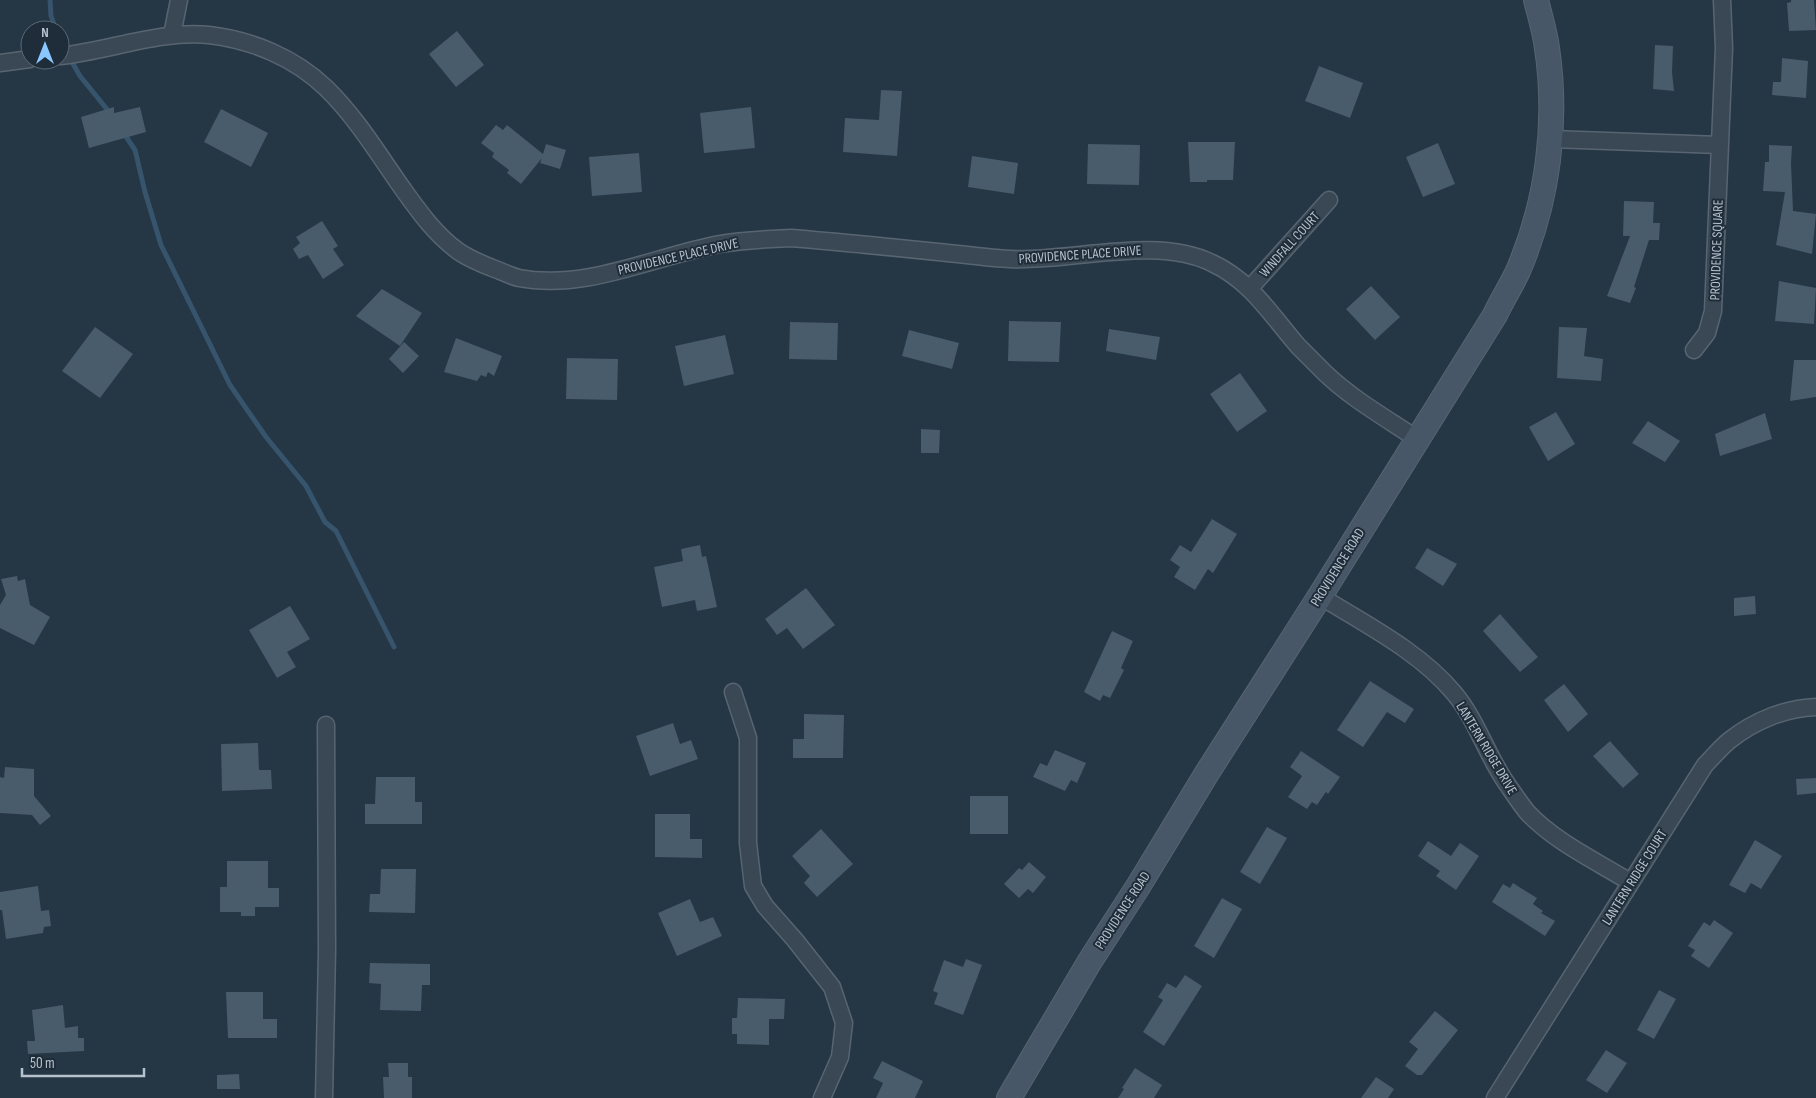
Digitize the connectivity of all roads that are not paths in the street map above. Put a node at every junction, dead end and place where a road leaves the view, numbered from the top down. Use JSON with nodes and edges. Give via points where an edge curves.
{"nodes":[{"id":1,"x":179,"y":0,"type":"edge"},
{"id":2,"x":1536,"y":0,"type":"edge"},
{"id":3,"x":1722,"y":0,"type":"edge"},
{"id":4,"x":172,"y":35,"type":"junction"},
{"id":5,"x":70,"y":54,"type":"edge"},
{"id":6,"x":20,"y":60,"type":"edge"},
{"id":7,"x":0,"y":62,"type":"edge"},
{"id":8,"x":1551,"y":138,"type":"junction"},
{"id":9,"x":1720,"y":145,"type":"junction"},
{"id":10,"x":1329,"y":200,"type":"dead end"},
{"id":11,"x":1250,"y":288,"type":"junction"},
{"id":12,"x":1694,"y":350,"type":"dead end"},
{"id":13,"x":1417,"y":439,"type":"junction"},
{"id":14,"x":1320,"y":596,"type":"junction"},
{"id":15,"x":733,"y":692,"type":"dead end"},
{"id":16,"x":1816,"y":707,"type":"edge"},
{"id":17,"x":326,"y":725,"type":"dead end"},
{"id":18,"x":1630,"y":882,"type":"junction"},
{"id":19,"x":324,"y":1098,"type":"edge"},
{"id":20,"x":822,"y":1098,"type":"edge"},
{"id":21,"x":1009,"y":1098,"type":"edge"},
{"id":22,"x":1495,"y":1098,"type":"edge"}],
"edges":[{"from":1,"to":4,"type":"street"},
{"from":2,"to":8,"type":"street","name":"PROVIDENCE ROAD","via":[[1547,47]]},
{"from":3,"to":9,"type":"street","name":"PROVIDENCE SQUARE","via":[[1724,48]]},
{"from":4,"to":5,"type":"street","name":"PROVIDENCE PLACE DRIVE"},
{"from":4,"to":11,"type":"street","name":"PROVIDENCE PLACE DRIVE","via":[[208,35],[242,41],[274,52],[304,69],[344,106],[420,214],[440,236],[477,262],[518,278],[549,282],[578,280],[720,244],[791,238],[1010,259],[1170,250],[1212,262]]},
{"from":6,"to":7,"type":"street"},
{"from":8,"to":9,"type":"street"},
{"from":8,"to":13,"type":"street","name":"PROVIDENCE ROAD","via":[[1540,207],[1517,272],[1495,314]]},
{"from":9,"to":12,"type":"street","name":"PROVIDENCE SQUARE","via":[[1713,311],[1707,333]]},
{"from":10,"to":11,"type":"street","name":"WINDFALL COURT"},
{"from":11,"to":13,"type":"street","name":"PROVIDENCE PLACE DRIVE","via":[[1327,375]]},
{"from":13,"to":14,"type":"street","name":"PROVIDENCE ROAD"},
{"from":14,"to":18,"type":"street","name":"LANTERN RIDGE DRIVE","via":[[1408,651],[1435,673],[1470,714],[1504,780],[1528,812],[1558,838]]},
{"from":14,"to":21,"type":"street","name":"PROVIDENCE ROAD","via":[[1206,773]]},
{"from":15,"to":20,"type":"street","via":[[748,738],[748,843],[752,886],[832,987],[844,1023],[840,1057]]},
{"from":16,"to":18,"type":"street","name":"LANTERN RIDGE COURT","via":[[1784,712],[1760,721],[1729,740],[1705,765]]},
{"from":17,"to":19,"type":"street"},
{"from":18,"to":22,"type":"street","name":"LANTERN RIDGE COURT"}]}
